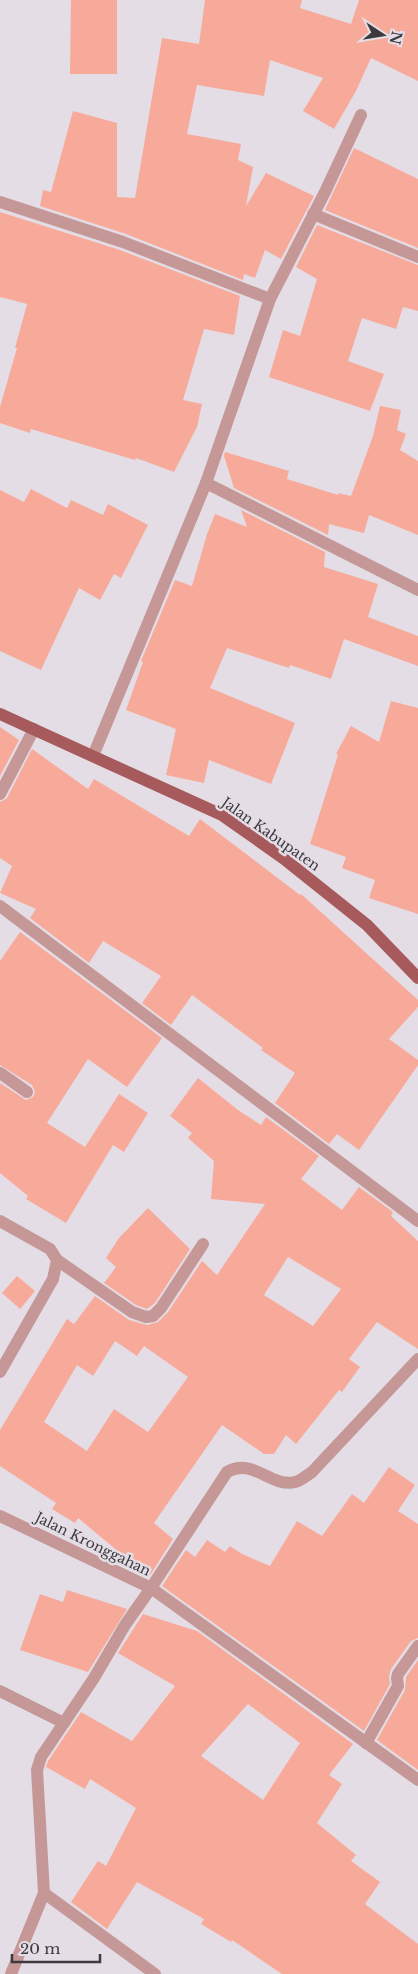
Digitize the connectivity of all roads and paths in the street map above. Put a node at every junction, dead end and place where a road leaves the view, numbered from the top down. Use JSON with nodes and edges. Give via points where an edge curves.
{"nodes":[{"id":1,"x":361,"y":115,"type":"dead end"},
{"id":2,"x":0,"y":202,"type":"edge"},
{"id":3,"x":313,"y":214,"type":"junction"},
{"id":4,"x":418,"y":257,"type":"edge"},
{"id":5,"x":270,"y":299,"type":"junction"},
{"id":6,"x":206,"y":483,"type":"junction"},
{"id":7,"x":418,"y":590,"type":"edge"},
{"id":8,"x":0,"y":714,"type":"edge"},
{"id":9,"x":34,"y":729,"type":"junction"},
{"id":10,"x":93,"y":756,"type":"junction"},
{"id":11,"x":0,"y":794,"type":"edge"},
{"id":12,"x":0,"y":906,"type":"edge"},
{"id":13,"x":418,"y":978,"type":"edge"},
{"id":14,"x":0,"y":1073,"type":"edge"},
{"id":15,"x":27,"y":1092,"type":"dead end"},
{"id":16,"x":0,"y":1220,"type":"edge"},
{"id":17,"x":418,"y":1221,"type":"edge"},
{"id":18,"x":204,"y":1244,"type":"dead end"},
{"id":19,"x":57,"y":1260,"type":"junction"},
{"id":20,"x":418,"y":1360,"type":"edge"},
{"id":21,"x":0,"y":1372,"type":"edge"},
{"id":22,"x":0,"y":1516,"type":"edge"},
{"id":23,"x":150,"y":1588,"type":"junction"},
{"id":24,"x":418,"y":1646,"type":"edge"},
{"id":25,"x":0,"y":1690,"type":"edge"},
{"id":26,"x":64,"y":1723,"type":"junction"},
{"id":27,"x":366,"y":1743,"type":"junction"},
{"id":28,"x":418,"y":1780,"type":"edge"},
{"id":29,"x":44,"y":1893,"type":"junction"},
{"id":30,"x":11,"y":1974,"type":"edge"},
{"id":31,"x":155,"y":1974,"type":"edge"}],
"edges":[{"from":1,"to":3,"type":"street"},
{"from":2,"to":5,"type":"street","via":[[123,242]]},
{"from":3,"to":4,"type":"street"},
{"from":3,"to":5,"type":"street"},
{"from":5,"to":6,"type":"street"},
{"from":6,"to":7,"type":"street"},
{"from":6,"to":10,"type":"street"},
{"from":8,"to":9,"type":"main road","name":"Jalan Kabupaten"},
{"from":9,"to":10,"type":"main road","name":"Jalan Kabupaten"},
{"from":9,"to":11,"type":"street"},
{"from":10,"to":13,"type":"main road","name":"Jalan Kabupaten","via":[[222,815],[283,858],[367,925]]},
{"from":12,"to":17,"type":"street"},
{"from":14,"to":15,"type":"street"},
{"from":16,"to":19,"type":"street","via":[[50,1249]]},
{"from":18,"to":19,"type":"street","via":[[161,1308],[153,1316],[146,1317],[132,1312]]},
{"from":19,"to":21,"type":"street","via":[[53,1279]]},
{"from":20,"to":23,"type":"street","name":"Jalan Kronggahan","via":[[312,1472],[295,1482],[283,1482],[244,1467],[227,1472]]},
{"from":22,"to":23,"type":"street","name":"Jalan Kronggahan"},
{"from":23,"to":26,"type":"street"},
{"from":23,"to":27,"type":"street"},
{"from":24,"to":27,"type":"street","via":[[398,1674],[398,1686]]},
{"from":25,"to":26,"type":"street"},
{"from":26,"to":29,"type":"street","via":[[41,1757],[37,1770]]},
{"from":27,"to":28,"type":"street"},
{"from":29,"to":30,"type":"street"},
{"from":29,"to":31,"type":"street"}]}
